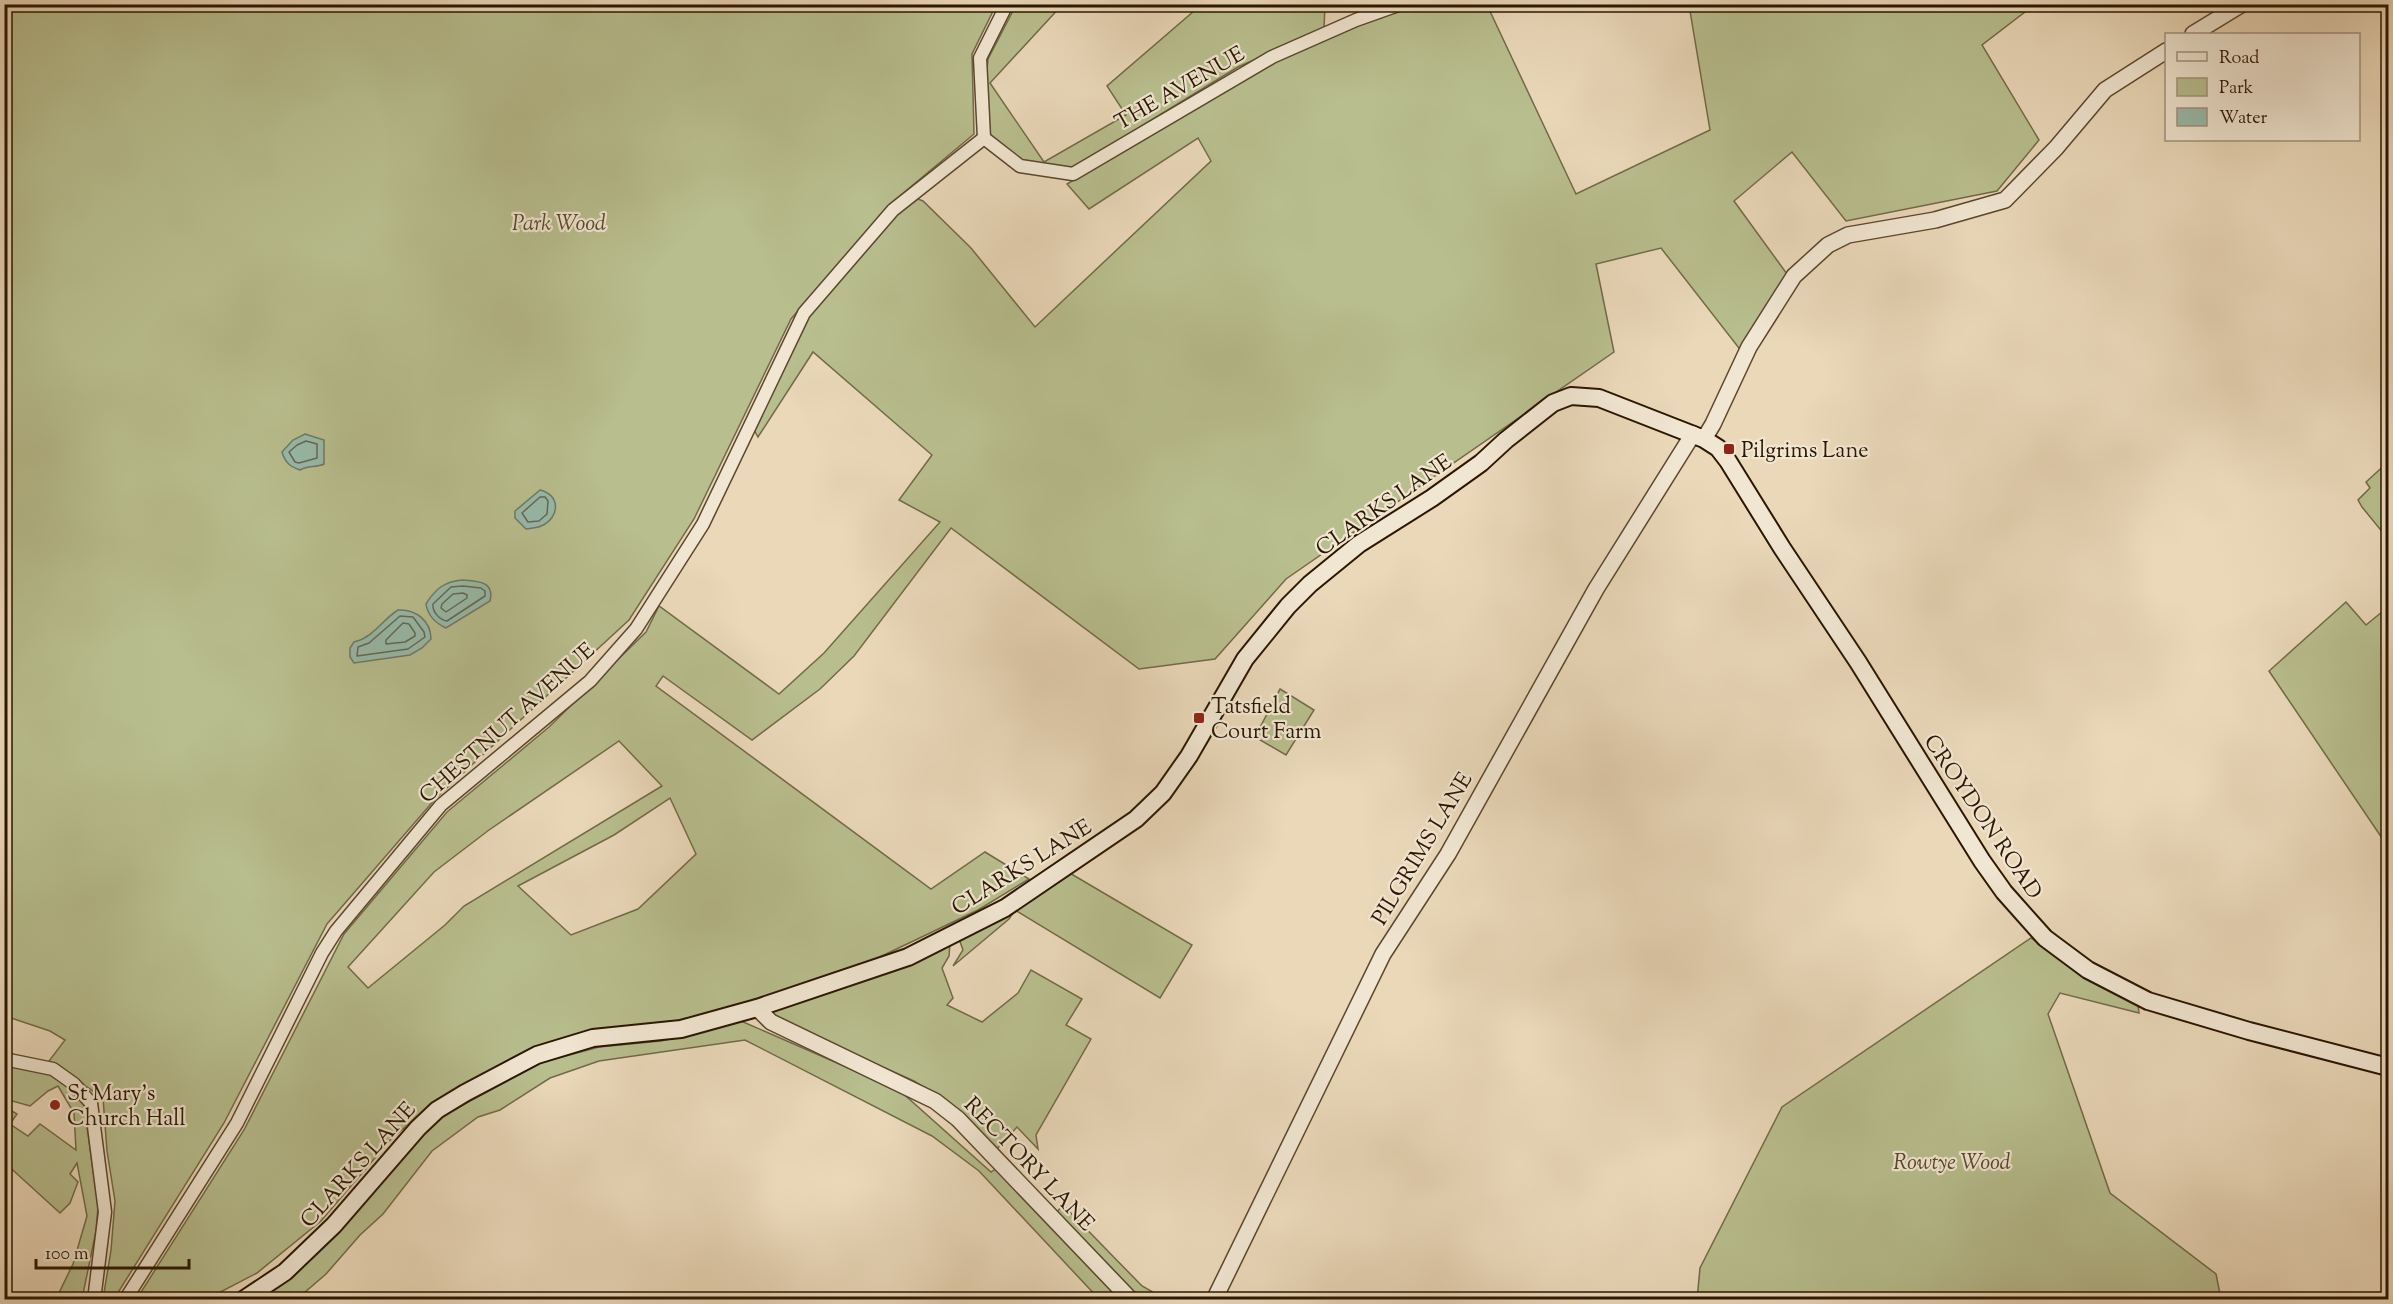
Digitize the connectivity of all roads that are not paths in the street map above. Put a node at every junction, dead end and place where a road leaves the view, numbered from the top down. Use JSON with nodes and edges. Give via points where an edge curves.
{"nodes":[{"id":1,"x":1007,"y":4,"type":"edge"},
{"id":2,"x":1401,"y":4,"type":"edge"},
{"id":3,"x":2242,"y":4,"type":"edge"},
{"id":4,"x":2195,"y":33,"type":"edge"},
{"id":5,"x":2165,"y":52,"type":"edge"},
{"id":6,"x":984,"y":138,"type":"junction"},
{"id":7,"x":1698,"y":437,"type":"junction"},
{"id":8,"x":757,"y":1008,"type":"junction"},
{"id":9,"x":4,"y":1059,"type":"edge"},
{"id":10,"x":2388,"y":1067,"type":"edge"},
{"id":11,"x":94,"y":1299,"type":"edge"},
{"id":12,"x":125,"y":1299,"type":"edge"},
{"id":13,"x":243,"y":1299,"type":"edge"},
{"id":14,"x":1131,"y":1299,"type":"edge"},
{"id":15,"x":1214,"y":1299,"type":"edge"}],
"edges":[{"from":1,"to":6,"type":"street","via":[[980,58]]},
{"from":2,"to":6,"type":"street","name":"THE AVENUE","via":[[1272,57],[1073,174],[1020,166]]},
{"from":3,"to":4,"type":"street"},
{"from":5,"to":7,"type":"street","name":"PILGRIMS LANE","via":[[2105,90],[2005,200],[1935,220],[1848,235],[1828,245],[1794,276],[1749,347],[1713,424]]},
{"from":6,"to":12,"type":"street","name":"CHESTNUT AVENUE","via":[[893,210],[804,314],[703,524],[636,629],[590,681],[441,805],[336,931],[237,1123]]},
{"from":7,"to":8,"type":"main road","name":"CLARKS LANE","via":[[1599,398],[1571,396],[1553,403],[1481,463],[1359,544],[1310,584],[1245,659],[1189,756],[1163,793],[1136,819],[1005,908],[908,957]]},
{"from":7,"to":10,"type":"main road","name":"CROYDON ROAD","via":[[1718,448],[1728,461],[1982,861],[2045,938],[2088,970],[2148,1001]]},
{"from":7,"to":15,"type":"street","name":"PILGRIMS LANE","via":[[1596,589],[1448,854],[1383,954]]},
{"from":8,"to":13,"type":"main road","name":"CLARKS LANE","via":[[681,1029],[593,1038],[537,1054],[465,1094],[437,1110],[418,1128],[334,1225],[285,1272]]},
{"from":8,"to":14,"type":"street","name":"RECTORY LANE","via":[[771,1022],[935,1101],[958,1119]]},
{"from":9,"to":11,"type":"street","via":[[53,1069],[91,1103],[105,1212]]}]}
